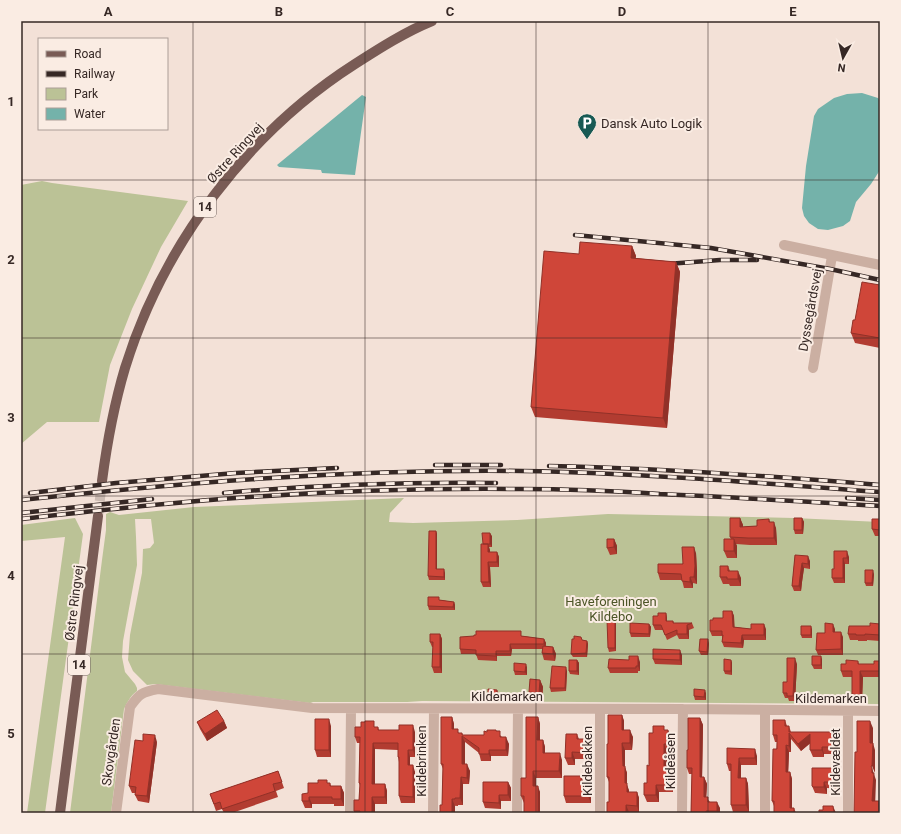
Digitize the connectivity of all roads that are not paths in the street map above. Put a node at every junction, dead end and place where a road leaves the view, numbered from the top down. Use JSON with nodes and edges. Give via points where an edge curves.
{"nodes":[{"id":1,"x":432,"y":21,"type":"edge"},
{"id":2,"x":784,"y":245,"type":"dead end"},
{"id":3,"x":832,"y":256,"type":"junction"},
{"id":4,"x":880,"y":265,"type":"edge"},
{"id":5,"x":813,"y":368,"type":"dead end"},
{"id":6,"x":102,"y":481,"type":"tunnel mouth"},
{"id":7,"x":98,"y":516,"type":"tunnel mouth"},
{"id":8,"x":137,"y":697,"type":"joint"},
{"id":9,"x":351,"y":709,"type":"junction"},
{"id":10,"x":434,"y":709,"type":"junction"},
{"id":11,"x":518,"y":709,"type":"junction"},
{"id":12,"x":600,"y":709,"type":"junction"},
{"id":13,"x":683,"y":709,"type":"junction"},
{"id":14,"x":765,"y":710,"type":"junction"},
{"id":15,"x":848,"y":711,"type":"junction"},
{"id":16,"x":880,"y":711,"type":"edge"},
{"id":17,"x":60,"y":813,"type":"edge"},
{"id":18,"x":116,"y":813,"type":"edge"},
{"id":19,"x":350,"y":813,"type":"edge"},
{"id":20,"x":433,"y":813,"type":"edge"},
{"id":21,"x":517,"y":813,"type":"edge"},
{"id":22,"x":600,"y":813,"type":"edge"},
{"id":23,"x":682,"y":813,"type":"edge"},
{"id":24,"x":765,"y":813,"type":"edge"},
{"id":25,"x":848,"y":813,"type":"edge"}],
"edges":[{"from":1,"to":6,"type":"main road","name":"Østre Ringvej","number":"14","via":[[384,45],[333,78],[286,116],[246,156],[204,209],[170,263],[144,316],[125,368],[111,424]]},
{"from":2,"to":3,"type":"street","name":"Dyssegårdsvej"},
{"from":3,"to":4,"type":"street","name":"Dyssegårdsvej"},
{"from":3,"to":5,"type":"street","name":"Dyssegårdsvej"},
{"from":7,"to":17,"type":"main road","name":"Østre Ringvej","number":"14"},
{"from":8,"to":9,"type":"street","name":"Kildemarken","via":[[146,691],[158,689],[312,708]]},
{"from":8,"to":18,"type":"street","name":"Skovgården","via":[[130,707]]},
{"from":9,"to":10,"type":"street","name":"Kildemarken"},
{"from":9,"to":19,"type":"street"},
{"from":10,"to":11,"type":"street","name":"Kildemarken"},
{"from":10,"to":20,"type":"street","name":"Kildebrinken"},
{"from":11,"to":12,"type":"street","name":"Kildemarken"},
{"from":11,"to":21,"type":"street"},
{"from":12,"to":13,"type":"street","name":"Kildemarken"},
{"from":12,"to":22,"type":"street","name":"Kildebakken"},
{"from":13,"to":14,"type":"street","name":"Kildemarken"},
{"from":13,"to":23,"type":"street","name":"Kildeåsen"},
{"from":14,"to":15,"type":"street","name":"Kildemarken"},
{"from":14,"to":24,"type":"street"},
{"from":15,"to":16,"type":"street","name":"Kildemarken"},
{"from":15,"to":25,"type":"street","name":"Kildevældet"}]}
